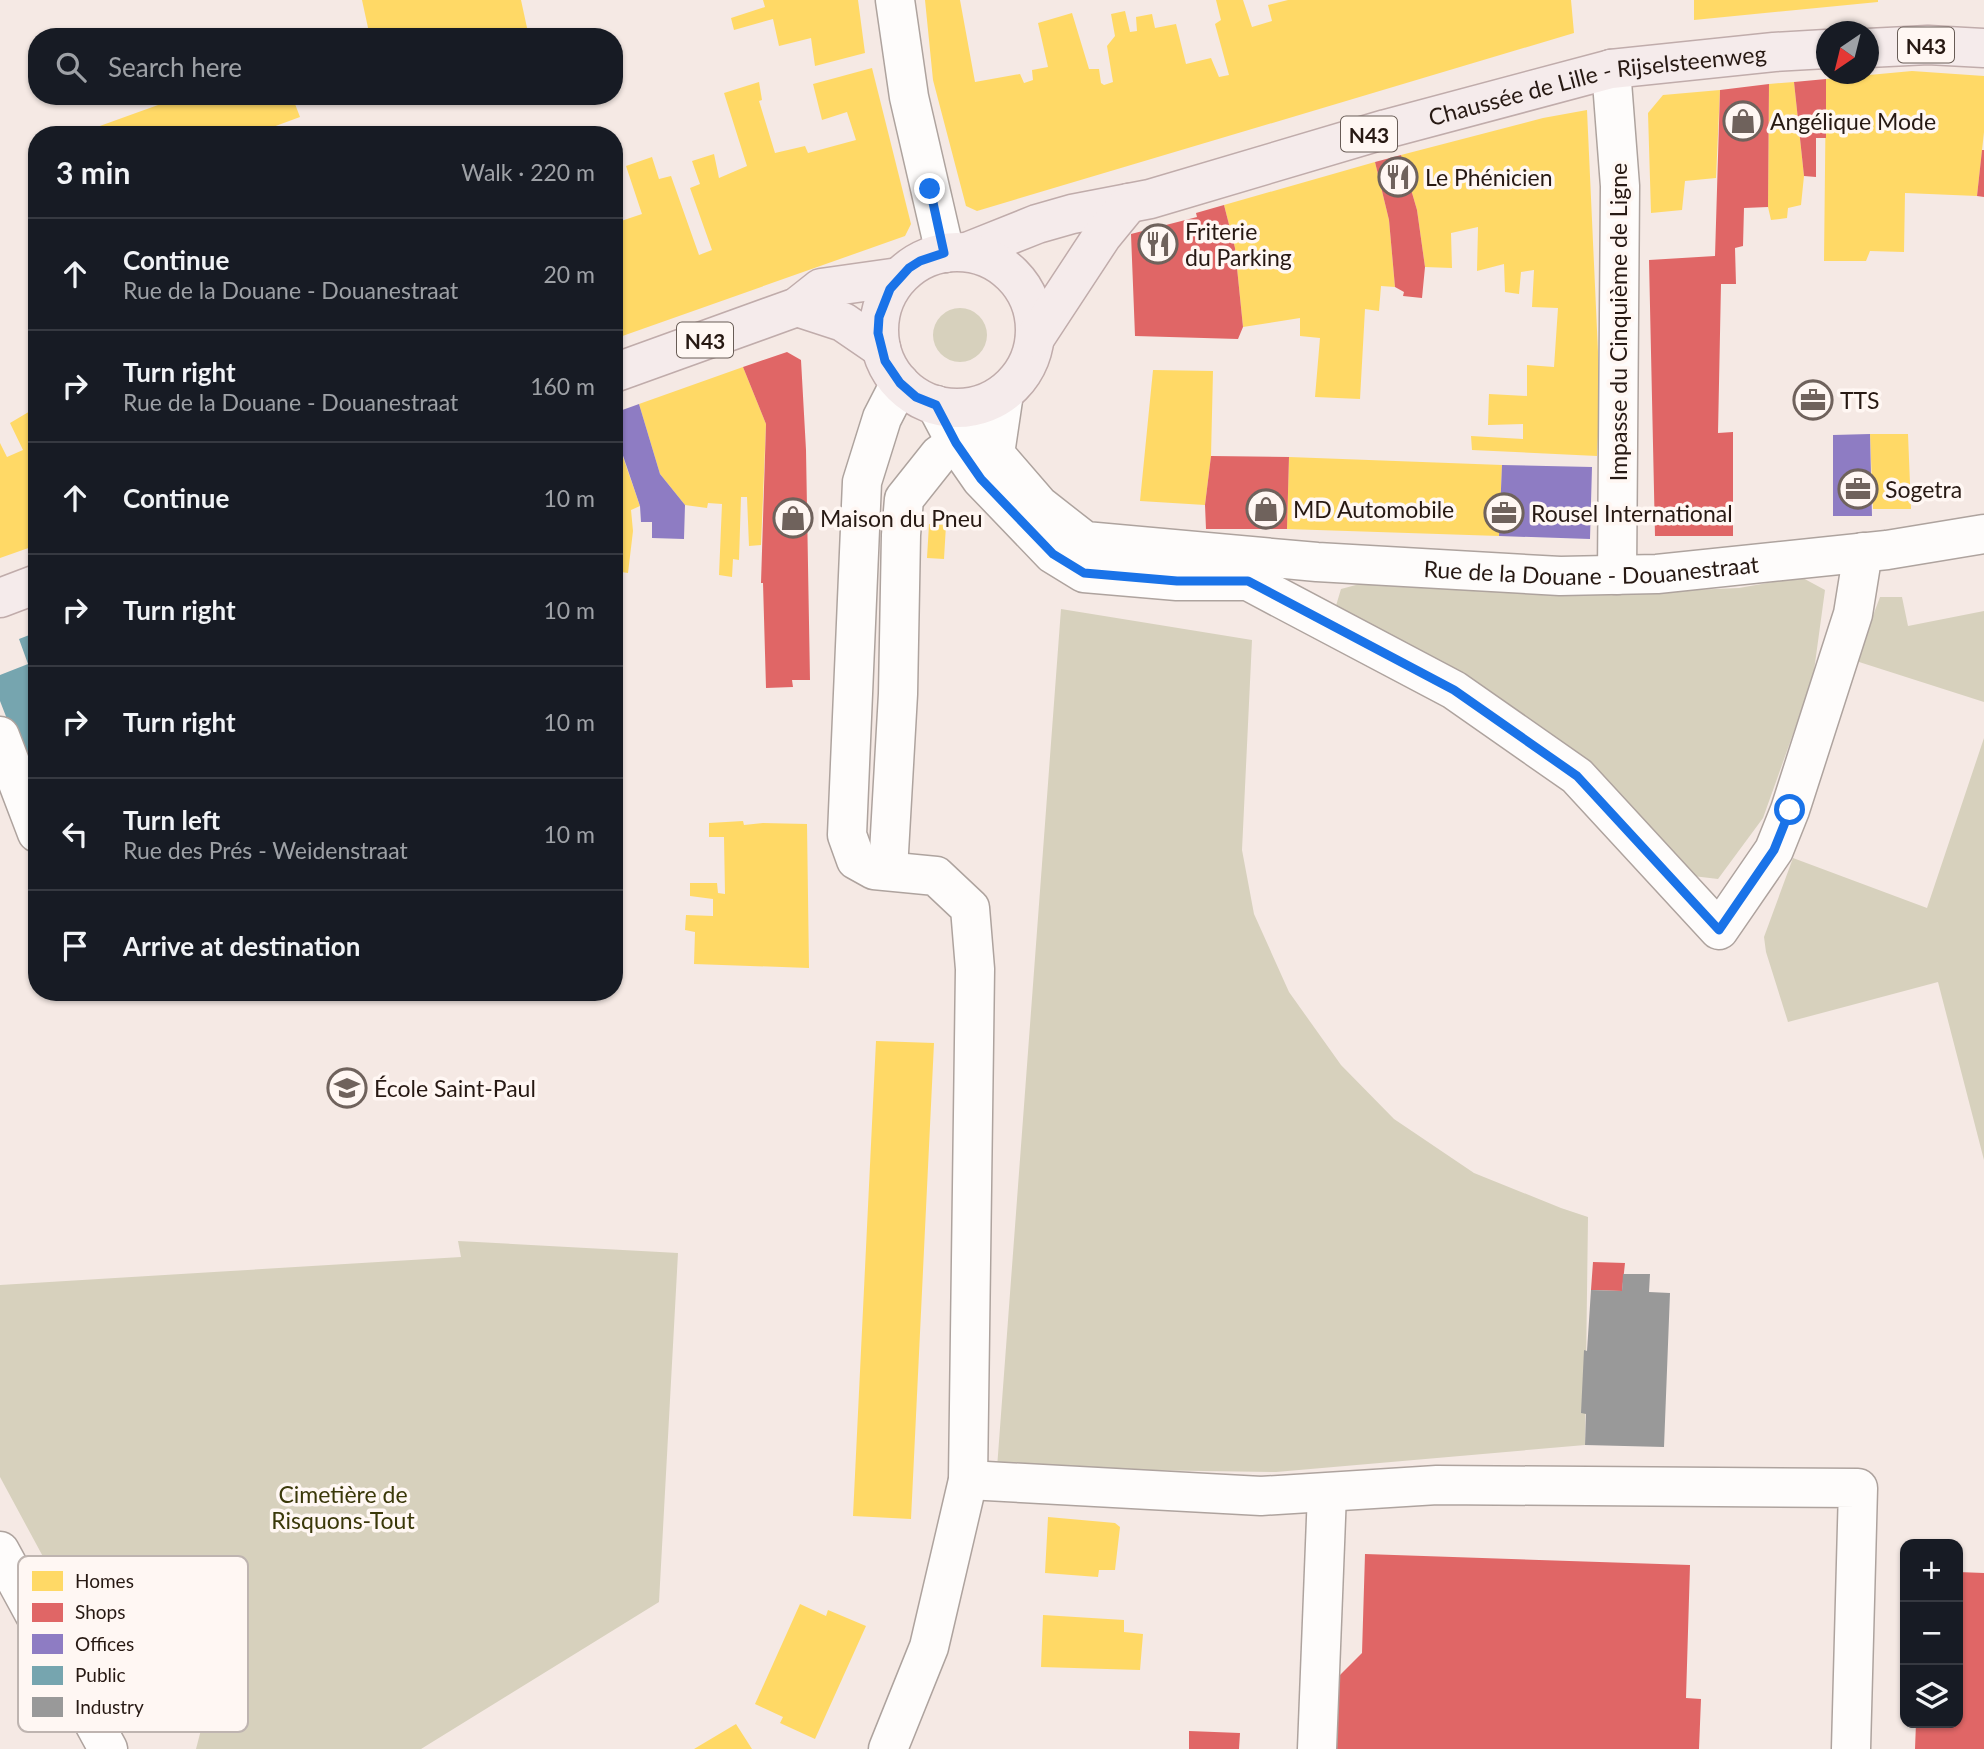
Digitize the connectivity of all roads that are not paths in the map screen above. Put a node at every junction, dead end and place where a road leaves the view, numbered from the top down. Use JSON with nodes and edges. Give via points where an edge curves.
{"nodes":[{"id":1,"x":895,"y":0,"type":"edge"},
{"id":2,"x":1879,"y":47,"type":"edge"},
{"id":3,"x":1984,"y":48,"type":"edge"},
{"id":4,"x":1816,"y":50,"type":"edge"},
{"id":5,"x":1611,"y":69,"type":"junction"},
{"id":6,"x":1129,"y":204,"type":"junction"},
{"id":7,"x":956,"y":252,"type":"junction"},
{"id":8,"x":899,"y":276,"type":"junction"},
{"id":9,"x":797,"y":307,"type":"junction"},
{"id":10,"x":1035,"y":338,"type":"junction"},
{"id":11,"x":881,"y":348,"type":"junction"},
{"id":12,"x":623,"y":370,"type":"edge"},
{"id":13,"x":900,"y":383,"type":"junction"},
{"id":14,"x":993,"y":398,"type":"junction"},
{"id":15,"x":936,"y":405,"type":"junction"},
{"id":16,"x":956,"y":443,"type":"junction"},
{"id":17,"x":1984,"y":534,"type":"edge"},
{"id":18,"x":1864,"y":552,"type":"junction"},
{"id":19,"x":1317,"y":562,"type":"junction"},
{"id":20,"x":1617,"y":575,"type":"junction"},
{"id":21,"x":28,"y":587,"type":"edge"},
{"id":22,"x":0,"y":598,"type":"edge"},
{"id":23,"x":1302,"y":610,"type":"junction"},
{"id":24,"x":0,"y":736,"type":"edge"},
{"id":25,"x":28,"y":809,"type":"edge"},
{"id":26,"x":888,"y":870,"type":"junction"},
{"id":27,"x":968,"y":1480,"type":"junction"},
{"id":28,"x":1327,"y":1493,"type":"junction"},
{"id":29,"x":0,"y":1551,"type":"edge"},
{"id":30,"x":18,"y":1584,"type":"edge"},
{"id":31,"x":99,"y":1732,"type":"edge"},
{"id":32,"x":108,"y":1749,"type":"edge"},
{"id":33,"x":888,"y":1749,"type":"edge"},
{"id":34,"x":1317,"y":1749,"type":"edge"},
{"id":35,"x":1851,"y":1749,"type":"edge"}],
"edges":[{"from":1,"to":7,"type":"street","via":[[909,97]]},
{"from":2,"to":3,"type":"main road","number":"N43"},
{"from":4,"to":5,"type":"main road","name":"Chaussée de Lille - Rijselsteenweg","number":"N43"},
{"from":5,"to":6,"type":"main road","name":"Chaussée de Lille - Rijselsteenweg","number":"N43"},
{"from":5,"to":20,"type":"street","name":"Impasse du Cinquième de Ligne","via":[[1620,186]]},
{"from":6,"to":7,"type":"main road","name":"Chaussée de Lille - Rijselsteenweg","number":"N43","via":[[1072,214]]},
{"from":6,"to":10,"type":"main road","via":[[1102,236]]},
{"from":7,"to":8,"type":"main road","number":"N43","via":[[920,261]]},
{"from":7,"to":10,"type":"main road","via":[[995,262],[1018,281],[1032,308]]},
{"from":8,"to":9,"type":"main road","number":"N43","via":[[821,288]]},
{"from":8,"to":11,"type":"main road","via":[[881,310]]},
{"from":9,"to":11,"type":"main road","via":[[843,322]]},
{"from":9,"to":12,"type":"main road","number":"N43"},
{"from":10,"to":14,"type":"main road","via":[[1025,369]]},
{"from":11,"to":13,"type":"main road"},
{"from":13,"to":15,"type":"main road","via":[[916,397]]},
{"from":13,"to":26,"type":"street","via":[[882,418],[862,482],[847,835],[856,860],[874,870]]},
{"from":14,"to":15,"type":"main road","via":[[960,408]]},
{"from":14,"to":16,"type":"street"},
{"from":14,"to":19,"type":"street","name":"Rue de la Douane - Douanestraat","via":[[995,454],[1039,505],[1086,541]]},
{"from":15,"to":16,"type":"street"},
{"from":16,"to":23,"type":"street","via":[[981,479],[1053,554],[1084,573],[1248,581]]},
{"from":16,"to":26,"type":"street","via":[[939,455],[904,499]]},
{"from":17,"to":18,"type":"street","name":"Rue de la Douane - Douanestraat"},
{"from":18,"to":20,"type":"street","name":"Rue de la Douane - Douanestraat"},
{"from":18,"to":23,"type":"street","via":[[1853,614],[1790,810],[1774,850],[1719,930],[1577,776],[1454,690]]},
{"from":19,"to":20,"type":"street","name":"Rue de la Douane - Douanestraat"},
{"from":19,"to":23,"type":"street","via":[[1305,573],[1297,594]]},
{"from":21,"to":22,"type":"main road"},
{"from":24,"to":25,"type":"street"},
{"from":26,"to":27,"type":"street","via":[[936,876],[970,908],[975,969]]},
{"from":27,"to":28,"type":"street","via":[[1261,1496]]},
{"from":27,"to":33,"type":"street","via":[[929,1647]]},
{"from":28,"to":34,"type":"street"},
{"from":28,"to":35,"type":"street","via":[[1437,1485],[1858,1488]]},
{"from":29,"to":30,"type":"street"},
{"from":31,"to":32,"type":"street"}]}
